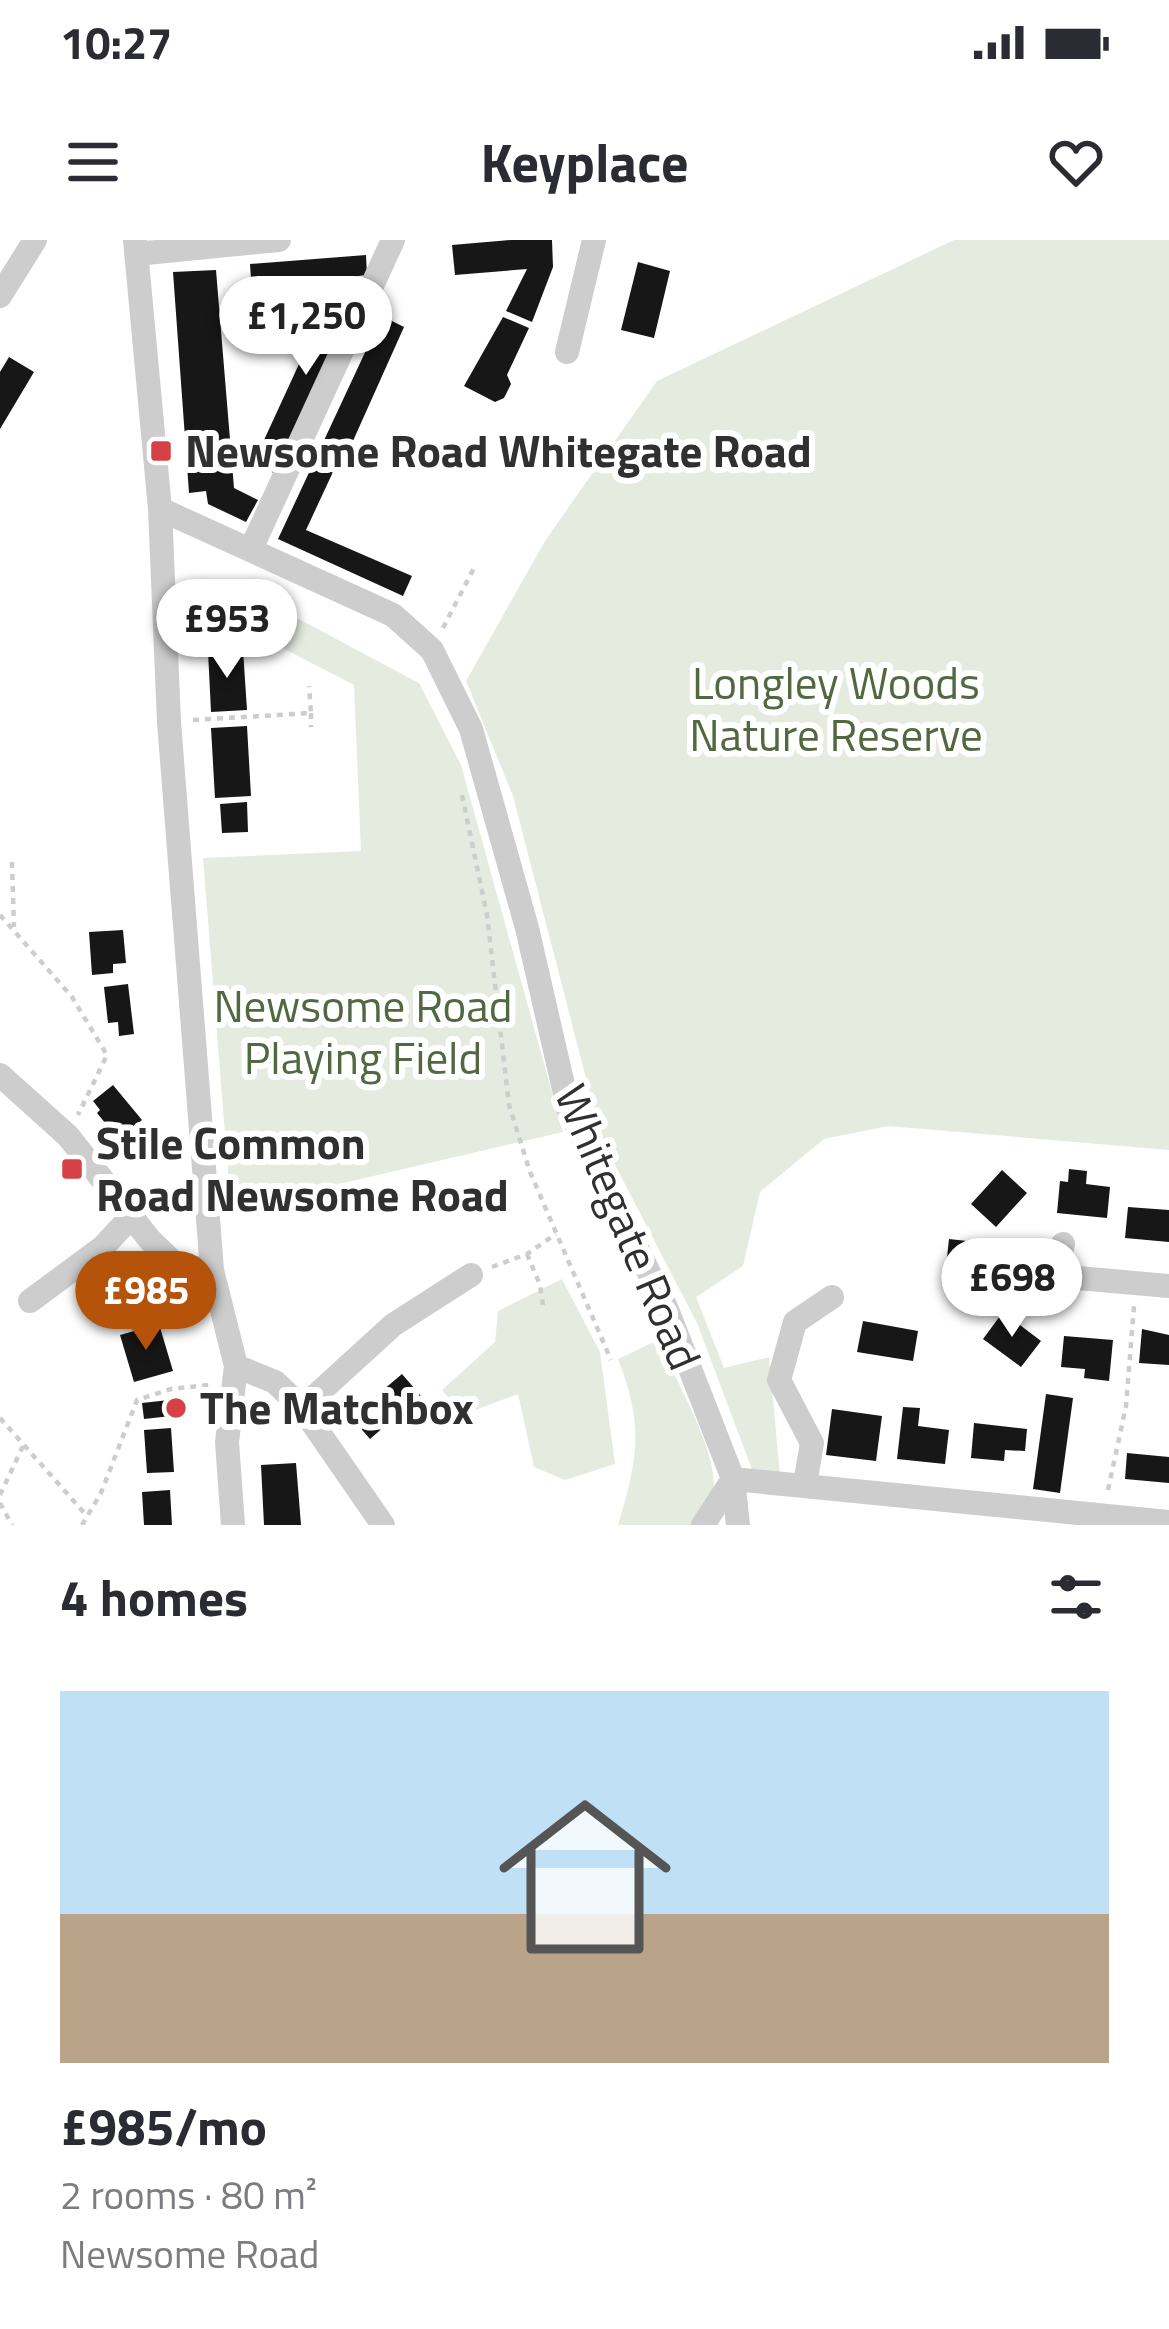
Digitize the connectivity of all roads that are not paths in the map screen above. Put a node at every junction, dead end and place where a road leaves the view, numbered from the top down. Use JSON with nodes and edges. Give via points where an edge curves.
{"nodes":[{"id":1,"x":35,"y":240,"type":"edge"},
{"id":2,"x":279,"y":240,"type":"edge"},
{"id":3,"x":394,"y":240,"type":"edge"},
{"id":4,"x":594,"y":240,"type":"edge"},
{"id":5,"x":135,"y":247,"type":"edge"},
{"id":6,"x":0,"y":296,"type":"edge"},
{"id":7,"x":566,"y":352,"type":"dead end"},
{"id":8,"x":160,"y":509,"type":"junction"},
{"id":9,"x":250,"y":549,"type":"junction"},
{"id":10,"x":0,"y":1075,"type":"edge"},
{"id":11,"x":131,"y":1216,"type":"junction"},
{"id":12,"x":1063,"y":1244,"type":"dead end"},
{"id":13,"x":212,"y":1270,"type":"junction"},
{"id":14,"x":471,"y":1276,"type":"road end"},
{"id":15,"x":1169,"y":1286,"type":"edge"},
{"id":16,"x":832,"y":1297,"type":"dead end"},
{"id":17,"x":30,"y":1301,"type":"dead end"},
{"id":18,"x":235,"y":1374,"type":"junction"},
{"id":19,"x":302,"y":1408,"type":"junction"},
{"id":20,"x":734,"y":1479,"type":"junction"},
{"id":21,"x":806,"y":1484,"type":"junction"},
{"id":22,"x":1169,"y":1522,"type":"edge"},
{"id":23,"x":233,"y":1525,"type":"edge"},
{"id":24,"x":383,"y":1525,"type":"edge"},
{"id":25,"x":704,"y":1525,"type":"edge"},
{"id":26,"x":739,"y":1525,"type":"edge"}],
"edges":[{"from":1,"to":6,"type":"street"},
{"from":2,"to":5,"type":"street"},
{"from":3,"to":9,"type":"street"},
{"from":4,"to":7,"type":"street"},
{"from":5,"to":8,"type":"street"},
{"from":8,"to":9,"type":"street","name":"Whitegate Road"},
{"from":8,"to":13,"type":"street"},
{"from":9,"to":20,"type":"street","name":"Whitegate Road","via":[[393,615],[432,650],[471,729],[569,1111],[666,1307]]},
{"from":10,"to":11,"type":"street","via":[[68,1136]]},
{"from":11,"to":13,"type":"street","via":[[177,1266]]},
{"from":11,"to":17,"type":"street"},
{"from":12,"to":15,"type":"street","via":[[1055,1276]]},
{"from":13,"to":18,"type":"street"},
{"from":14,"to":19,"type":"street","via":[[393,1325]]},
{"from":16,"to":21,"type":"street","via":[[795,1322],[779,1380],[812,1442]]},
{"from":18,"to":19,"type":"street","via":[[275,1382]]},
{"from":18,"to":23,"type":"street","via":[[226,1442]]},
{"from":19,"to":24,"type":"street"},
{"from":20,"to":21,"type":"street"},
{"from":20,"to":25,"type":"street"},
{"from":20,"to":26,"type":"street","name":"Whitegate Road"},
{"from":21,"to":22,"type":"street"}]}
